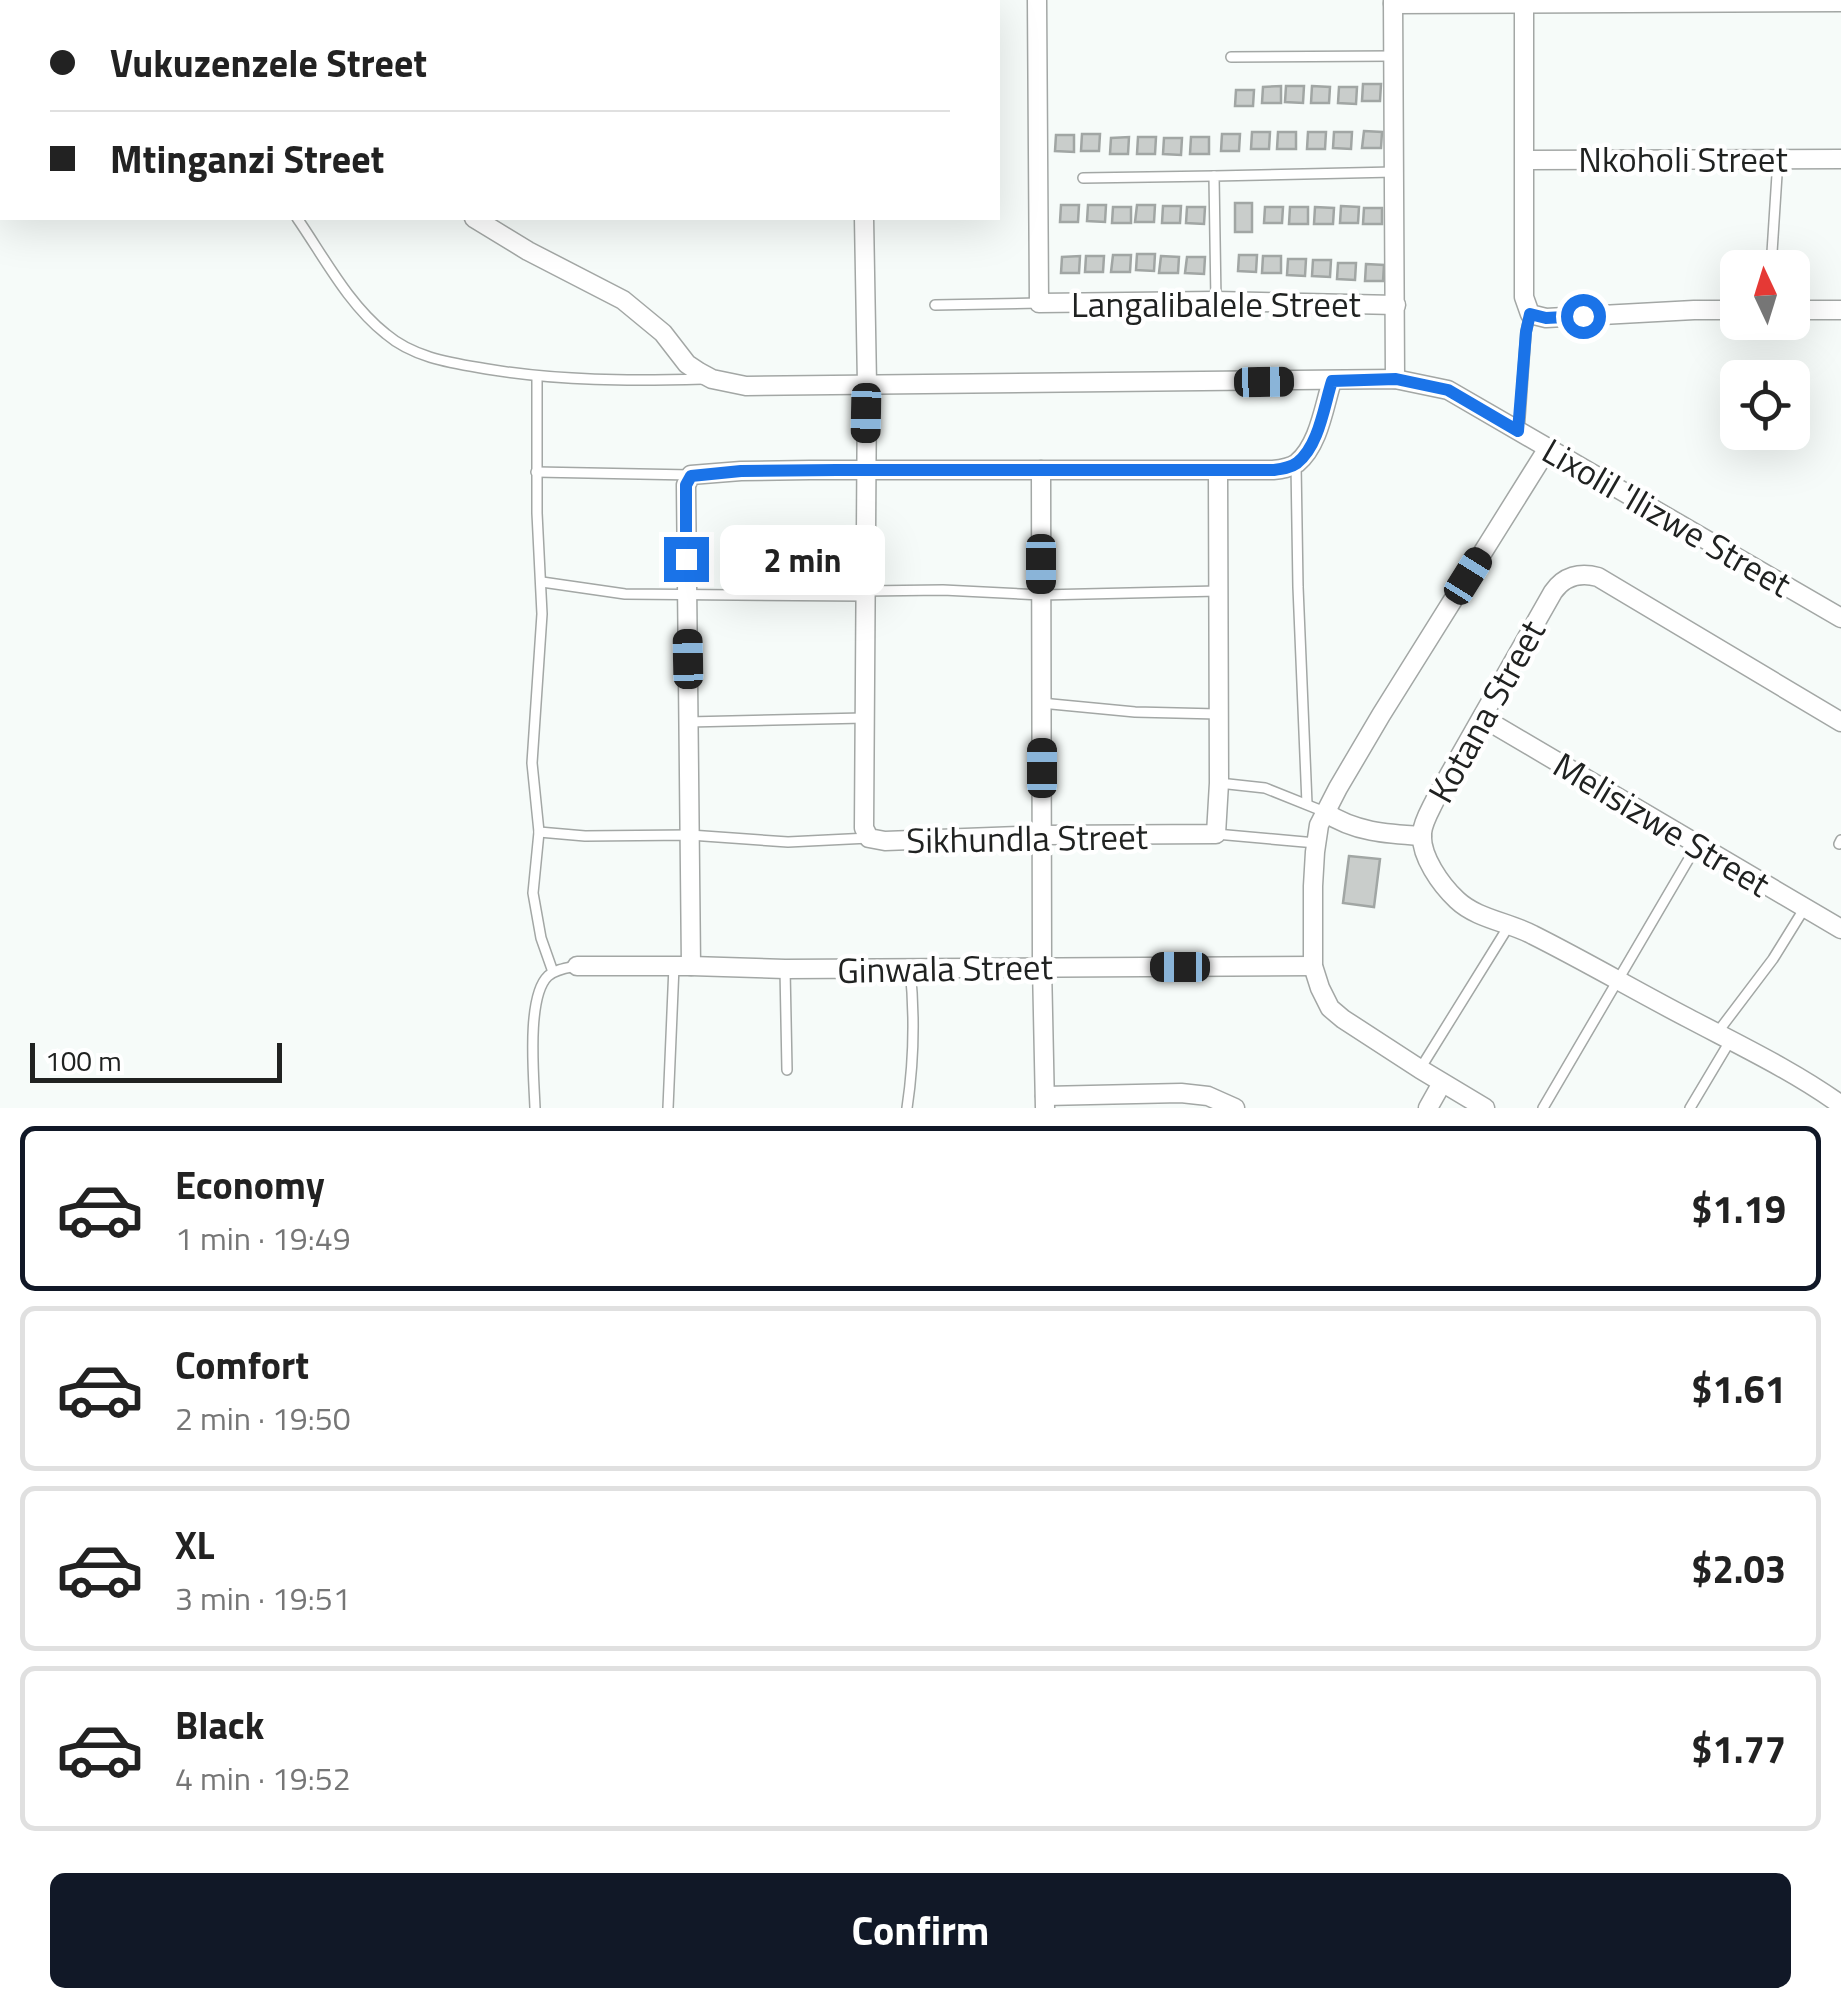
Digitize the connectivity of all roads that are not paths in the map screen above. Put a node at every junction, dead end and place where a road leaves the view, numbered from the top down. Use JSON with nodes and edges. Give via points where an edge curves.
{"nodes":[{"id":1,"x":1037,"y":0,"type":"edge"},
{"id":2,"x":1524,"y":1,"type":"edge"},
{"id":3,"x":1646,"y":1,"type":"edge"},
{"id":4,"x":1768,"y":1,"type":"edge"},
{"id":5,"x":1393,"y":2,"type":"edge"},
{"id":6,"x":1841,"y":2,"type":"edge"},
{"id":7,"x":1393,"y":56,"type":"junction"},
{"id":8,"x":1232,"y":57,"type":"dead end"},
{"id":9,"x":1778,"y":159,"type":"junction"},
{"id":10,"x":1841,"y":159,"type":"edge"},
{"id":11,"x":1525,"y":160,"type":"junction"},
{"id":12,"x":1394,"y":172,"type":"junction"},
{"id":13,"x":1214,"y":176,"type":"junction"},
{"id":14,"x":1083,"y":178,"type":"dead end"},
{"id":15,"x":298,"y":220,"type":"edge"},
{"id":16,"x":477,"y":220,"type":"edge"},
{"id":17,"x":864,"y":220,"type":"edge"},
{"id":18,"x":1773,"y":250,"type":"edge"},
{"id":19,"x":1216,"y":301,"type":"junction"},
{"id":20,"x":1039,"y":303,"type":"junction"},
{"id":21,"x":936,"y":305,"type":"dead end"},
{"id":22,"x":1396,"y":305,"type":"junction"},
{"id":23,"x":1720,"y":310,"type":"edge"},
{"id":24,"x":1810,"y":310,"type":"edge"},
{"id":25,"x":1841,"y":310,"type":"edge"},
{"id":26,"x":1530,"y":314,"type":"junction"},
{"id":27,"x":537,"y":376,"type":"junction"},
{"id":28,"x":712,"y":379,"type":"junction"},
{"id":29,"x":1396,"y":379,"type":"junction"},
{"id":30,"x":1332,"y":381,"type":"junction"},
{"id":31,"x":867,"y":384,"type":"junction"},
{"id":32,"x":1518,"y":431,"type":"junction"},
{"id":33,"x":1548,"y":448,"type":"junction"},
{"id":34,"x":1296,"y":464,"type":"junction"},
{"id":35,"x":865,"y":470,"type":"junction"},
{"id":36,"x":1040,"y":470,"type":"junction"},
{"id":37,"x":1218,"y":471,"type":"junction"},
{"id":38,"x":536,"y":472,"type":"junction"},
{"id":39,"x":691,"y":476,"type":"junction"},
{"id":40,"x":542,"y":582,"type":"junction"},
{"id":41,"x":1218,"y":591,"type":"junction"},
{"id":42,"x":865,"y":593,"type":"junction"},
{"id":43,"x":1041,"y":595,"type":"junction"},
{"id":44,"x":687,"y":596,"type":"junction"},
{"id":45,"x":1841,"y":618,"type":"edge"},
{"id":46,"x":1041,"y":702,"type":"junction"},
{"id":47,"x":1218,"y":714,"type":"junction"},
{"id":48,"x":864,"y":718,"type":"junction"},
{"id":49,"x":1484,"y":718,"type":"junction"},
{"id":50,"x":688,"y":722,"type":"junction"},
{"id":51,"x":1841,"y":722,"type":"edge"},
{"id":52,"x":1218,"y":783,"type":"junction"},
{"id":53,"x":1307,"y":804,"type":"junction"},
{"id":54,"x":1325,"y":812,"type":"junction"},
{"id":55,"x":540,"y":832,"type":"junction"},
{"id":56,"x":690,"y":834,"type":"junction"},
{"id":57,"x":1042,"y":834,"type":"junction"},
{"id":58,"x":1216,"y":834,"type":"junction"},
{"id":59,"x":1422,"y":836,"type":"junction"},
{"id":60,"x":870,"y":838,"type":"junction"},
{"id":61,"x":1316,"y":843,"type":"junction"},
{"id":62,"x":1697,"y":845,"type":"junction"},
{"id":63,"x":1804,"y":909,"type":"junction"},
{"id":64,"x":1510,"y":924,"type":"junction"},
{"id":65,"x":1841,"y":930,"type":"edge"},
{"id":66,"x":578,"y":966,"type":"joint"},
{"id":67,"x":683,"y":966,"type":"junction"},
{"id":68,"x":1042,"y":966,"type":"junction"},
{"id":69,"x":1313,"y":966,"type":"junction"},
{"id":70,"x":910,"y":968,"type":"junction"},
{"id":71,"x":785,"y":969,"type":"junction"},
{"id":72,"x":553,"y":972,"type":"junction"},
{"id":73,"x":1618,"y":982,"type":"junction"},
{"id":74,"x":1724,"y":1037,"type":"junction"},
{"id":75,"x":1420,"y":1069,"type":"junction"},
{"id":76,"x":787,"y":1070,"type":"dead end"},
{"id":77,"x":1442,"y":1083,"type":"junction"},
{"id":78,"x":1835,"y":1099,"type":"edge"},
{"id":79,"x":1168,"y":1100,"type":"edge"},
{"id":80,"x":1045,"y":1102,"type":"edge"},
{"id":81,"x":536,"y":1108,"type":"edge"},
{"id":82,"x":668,"y":1108,"type":"edge"},
{"id":83,"x":907,"y":1108,"type":"edge"},
{"id":84,"x":1235,"y":1108,"type":"edge"},
{"id":85,"x":1428,"y":1108,"type":"edge"},
{"id":86,"x":1485,"y":1108,"type":"edge"},
{"id":87,"x":1543,"y":1108,"type":"edge"},
{"id":88,"x":1690,"y":1108,"type":"edge"}],
"edges":[{"from":1,"to":20,"type":"street","name":"Langalibalele Street"},
{"from":2,"to":3,"type":"street"},
{"from":2,"to":5,"type":"street"},
{"from":2,"to":11,"type":"street"},
{"from":3,"to":4,"type":"street"},
{"from":4,"to":6,"type":"street"},
{"from":5,"to":7,"type":"street"},
{"from":7,"to":8,"type":"lane"},
{"from":7,"to":12,"type":"street"},
{"from":9,"to":10,"type":"street","name":"Nkoholi Street"},
{"from":9,"to":11,"type":"street","name":"Nkoholi Street"},
{"from":9,"to":18,"type":"lane"},
{"from":11,"to":26,"type":"street","via":[[1524,296]]},
{"from":12,"to":13,"type":"lane"},
{"from":12,"to":22,"type":"street"},
{"from":13,"to":14,"type":"lane"},
{"from":13,"to":19,"type":"lane"},
{"from":15,"to":27,"type":"lane","via":[[348,294],[389,337],[449,363]]},
{"from":16,"to":28,"type":"street","via":[[622,300],[663,333],[687,364]]},
{"from":17,"to":31,"type":"street","name":"Sikhundla Street"},
{"from":19,"to":20,"type":"street","name":"Langalibalele Street"},
{"from":19,"to":22,"type":"street","name":"Langalibalele Street"},
{"from":20,"to":21,"type":"lane"},
{"from":22,"to":29,"type":"street"},
{"from":23,"to":26,"type":"street"},
{"from":24,"to":25,"type":"street"},
{"from":26,"to":32,"type":"lane"},
{"from":27,"to":28,"type":"lane"},
{"from":27,"to":38,"type":"lane"},
{"from":28,"to":31,"type":"street","name":"Lixolil 'Ilizwe Street","via":[[746,386]]},
{"from":29,"to":30,"type":"street","name":"Lixolil 'Ilizwe Street"},
{"from":29,"to":32,"type":"street","name":"Lixolil 'Ilizwe Street","via":[[1448,390]]},
{"from":30,"to":31,"type":"street","name":"Lixolil 'Ilizwe Street"},
{"from":30,"to":34,"type":"street","via":[[1315,436]]},
{"from":31,"to":35,"type":"street","name":"Sikhundla Street"},
{"from":32,"to":33,"type":"street","name":"Lixolil 'Ilizwe Street"},
{"from":33,"to":45,"type":"street","name":"Lixolil 'Ilizwe Street"},
{"from":33,"to":54,"type":"street"},
{"from":34,"to":37,"type":"street"},
{"from":34,"to":53,"type":"lane"},
{"from":35,"to":36,"type":"street"},
{"from":35,"to":39,"type":"street"},
{"from":35,"to":42,"type":"street","name":"Sikhundla Street"},
{"from":36,"to":37,"type":"street"},
{"from":36,"to":43,"type":"street"},
{"from":37,"to":41,"type":"street"},
{"from":38,"to":39,"type":"lane"},
{"from":38,"to":40,"type":"lane"},
{"from":39,"to":44,"type":"street"},
{"from":40,"to":44,"type":"lane"},
{"from":40,"to":55,"type":"lane","via":[[532,764]]},
{"from":41,"to":43,"type":"lane"},
{"from":41,"to":47,"type":"street"},
{"from":42,"to":43,"type":"lane"},
{"from":42,"to":44,"type":"lane"},
{"from":42,"to":48,"type":"street","name":"Sikhundla Street"},
{"from":43,"to":46,"type":"street"},
{"from":44,"to":50,"type":"street"},
{"from":46,"to":47,"type":"lane"},
{"from":46,"to":57,"type":"street"},
{"from":47,"to":52,"type":"street"},
{"from":48,"to":50,"type":"lane"},
{"from":48,"to":60,"type":"street","name":"Sikhundla Street","via":[[864,828]]},
{"from":49,"to":51,"type":"street","name":"Kotana Street","via":[[1557,586],[1587,574]]},
{"from":49,"to":59,"type":"street","name":"Kotana Street","via":[[1436,798]]},
{"from":49,"to":62,"type":"street","name":"Melisizwe Street"},
{"from":50,"to":56,"type":"street"},
{"from":52,"to":53,"type":"lane","via":[[1265,788]]},
{"from":52,"to":58,"type":"street"},
{"from":53,"to":54,"type":"lane"},
{"from":54,"to":59,"type":"street","via":[[1352,827]]},
{"from":54,"to":61,"type":"street"},
{"from":55,"to":56,"type":"lane"},
{"from":55,"to":72,"type":"lane","via":[[535,909]]},
{"from":56,"to":60,"type":"lane","via":[[788,842]]},
{"from":56,"to":67,"type":"street"},
{"from":57,"to":58,"type":"street","name":"Sikhundla Street"},
{"from":57,"to":60,"type":"street","name":"Sikhundla Street"},
{"from":57,"to":68,"type":"street"},
{"from":58,"to":61,"type":"lane"},
{"from":59,"to":64,"type":"street","name":"Kotana Street","via":[[1436,873],[1459,902]]},
{"from":61,"to":69,"type":"street"},
{"from":62,"to":63,"type":"street","name":"Melisizwe Street"},
{"from":62,"to":73,"type":"lane"},
{"from":63,"to":65,"type":"street","name":"Melisizwe Street"},
{"from":63,"to":74,"type":"lane"},
{"from":64,"to":73,"type":"street","name":"Kotana Street"},
{"from":64,"to":75,"type":"lane"},
{"from":66,"to":67,"type":"street","name":"Ginwala Street"},
{"from":66,"to":72,"type":"lane"},
{"from":67,"to":71,"type":"street","name":"Ginwala Street"},
{"from":67,"to":82,"type":"lane"},
{"from":68,"to":69,"type":"street","name":"Ginwala Street"},
{"from":68,"to":70,"type":"street","name":"Ginwala Street"},
{"from":68,"to":80,"type":"street"},
{"from":69,"to":75,"type":"street","via":[[1334,1013]]},
{"from":70,"to":71,"type":"street","name":"Ginwala Street"},
{"from":70,"to":83,"type":"lane"},
{"from":71,"to":76,"type":"lane"},
{"from":72,"to":81,"type":"lane","via":[[541,985],[535,1009]]},
{"from":73,"to":74,"type":"street","name":"Kotana Street"},
{"from":73,"to":87,"type":"lane"},
{"from":74,"to":78,"type":"street","name":"Kotana Street"},
{"from":74,"to":88,"type":"lane"},
{"from":75,"to":77,"type":"street"},
{"from":77,"to":85,"type":"street"},
{"from":77,"to":86,"type":"street"},
{"from":79,"to":80,"type":"street"},
{"from":79,"to":84,"type":"street","via":[[1208,1096]]}]}
